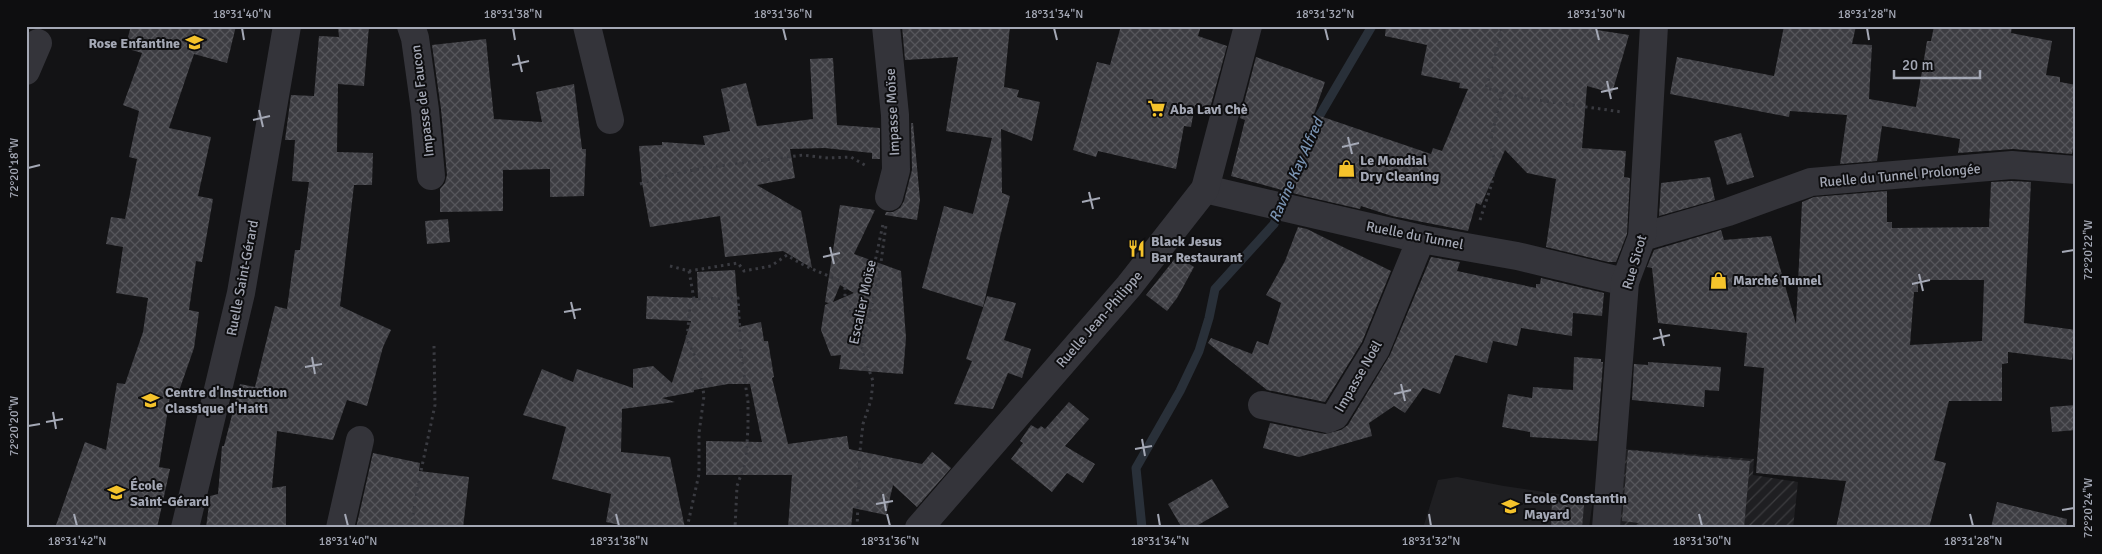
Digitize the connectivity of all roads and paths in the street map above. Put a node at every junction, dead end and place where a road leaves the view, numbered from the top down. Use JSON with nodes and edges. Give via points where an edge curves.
{"nodes":[{"id":1,"x":287,"y":26,"type":"edge"},
{"id":2,"x":411,"y":26,"type":"edge"},
{"id":3,"x":587,"y":26,"type":"edge"},
{"id":4,"x":886,"y":26,"type":"edge"},
{"id":5,"x":1248,"y":26,"type":"edge"},
{"id":6,"x":1499,"y":26,"type":"edge"},
{"id":7,"x":1654,"y":26,"type":"edge"},
{"id":8,"x":38,"y":43,"type":"dead end"},
{"id":9,"x":26,"y":71,"type":"edge"},
{"id":10,"x":1502,"y":92,"type":"junction"},
{"id":11,"x":1650,"y":116,"type":"junction"},
{"id":12,"x":610,"y":120,"type":"dead end"},
{"id":13,"x":896,"y":170,"type":"junction"},
{"id":14,"x":2076,"y":170,"type":"edge"},
{"id":15,"x":431,"y":176,"type":"dead end"},
{"id":16,"x":640,"y":184,"type":"dead end"},
{"id":17,"x":1205,"y":190,"type":"junction"},
{"id":18,"x":888,"y":197,"type":"junction"},
{"id":19,"x":1642,"y":237,"type":"junction"},
{"id":20,"x":1420,"y":239,"type":"junction"},
{"id":21,"x":1470,"y":246,"type":"junction"},
{"id":22,"x":670,"y":266,"type":"dead end"},
{"id":23,"x":689,"y":271,"type":"junction"},
{"id":24,"x":1625,"y":282,"type":"junction"},
{"id":25,"x":694,"y":299,"type":"junction"},
{"id":26,"x":434,"y":346,"type":"dead end"},
{"id":27,"x":1262,"y":405,"type":"dead end"},
{"id":28,"x":360,"y":440,"type":"dead end"},
{"id":29,"x":185,"y":528,"type":"edge"},
{"id":30,"x":340,"y":528,"type":"edge"},
{"id":31,"x":411,"y":528,"type":"edge"},
{"id":32,"x":687,"y":528,"type":"edge"},
{"id":33,"x":735,"y":528,"type":"edge"},
{"id":34,"x":857,"y":528,"type":"edge"},
{"id":35,"x":919,"y":528,"type":"edge"},
{"id":36,"x":1606,"y":528,"type":"edge"}],
"edges":[{"from":1,"to":29,"type":"street","name":"Ruelle Saint-Gérard","via":[[241,293]]},
{"from":2,"to":15,"type":"street","name":"Impasse de Faucon","via":[[424,101]]},
{"from":3,"to":12,"type":"street"},
{"from":4,"to":13,"type":"street","name":"Impasse Moïse","via":[[895,116]]},
{"from":5,"to":17,"type":"street","name":"Ruelle Jean-Philippe"},
{"from":6,"to":10,"type":"path","via":[[1502,32],[1486,88]]},
{"from":7,"to":11,"type":"street","name":"Rue Sicot"},
{"from":8,"to":9,"type":"street"},
{"from":10,"to":11,"type":"path","via":[[1523,98]]},
{"from":10,"to":21,"type":"path","via":[[1490,143],[1495,162],[1492,184]]},
{"from":11,"to":19,"type":"street","name":"Rue Sicot"},
{"from":13,"to":16,"type":"path","via":[[863,166],[851,157],[803,154],[703,168]]},
{"from":13,"to":18,"type":"street","name":"Impasse Moïse"},
{"from":14,"to":19,"type":"street","name":"Ruelle du Tunnel Prolongée","via":[[2012,165],[1811,182],[1728,212]]},
{"from":17,"to":20,"type":"street","name":"Ruelle du Tunnel"},
{"from":17,"to":35,"type":"street","name":"Ruelle Jean-Philippe","via":[[1129,286]]},
{"from":18,"to":23,"type":"path","via":[[864,314],[845,309],[845,283],[823,272],[810,270],[787,256],[770,266],[744,271],[738,263]]},
{"from":18,"to":34,"type":"path","name":"Escalier Moïse","via":[[879,277],[862,338],[862,351],[873,381],[860,451]]},
{"from":19,"to":24,"type":"street","name":"Rue Sicot"},
{"from":20,"to":21,"type":"street","name":"Ruelle du Tunnel"},
{"from":20,"to":27,"type":"street","name":"Impasse Noël","via":[[1376,350],[1335,416],[1328,419]]},
{"from":21,"to":24,"type":"street","name":"Ruelle du Tunnel"},
{"from":22,"to":23,"type":"path"},
{"from":23,"to":25,"type":"path"},
{"from":24,"to":36,"type":"street","name":"Rue Sicot"},
{"from":25,"to":32,"type":"path","via":[[690,305],[687,339],[700,368],[704,396],[698,433],[699,474]]},
{"from":25,"to":33,"type":"path","via":[[738,298],[748,427],[746,461],[737,486]]},
{"from":26,"to":31,"type":"path","via":[[434,405]]},
{"from":28,"to":30,"type":"street"}]}
